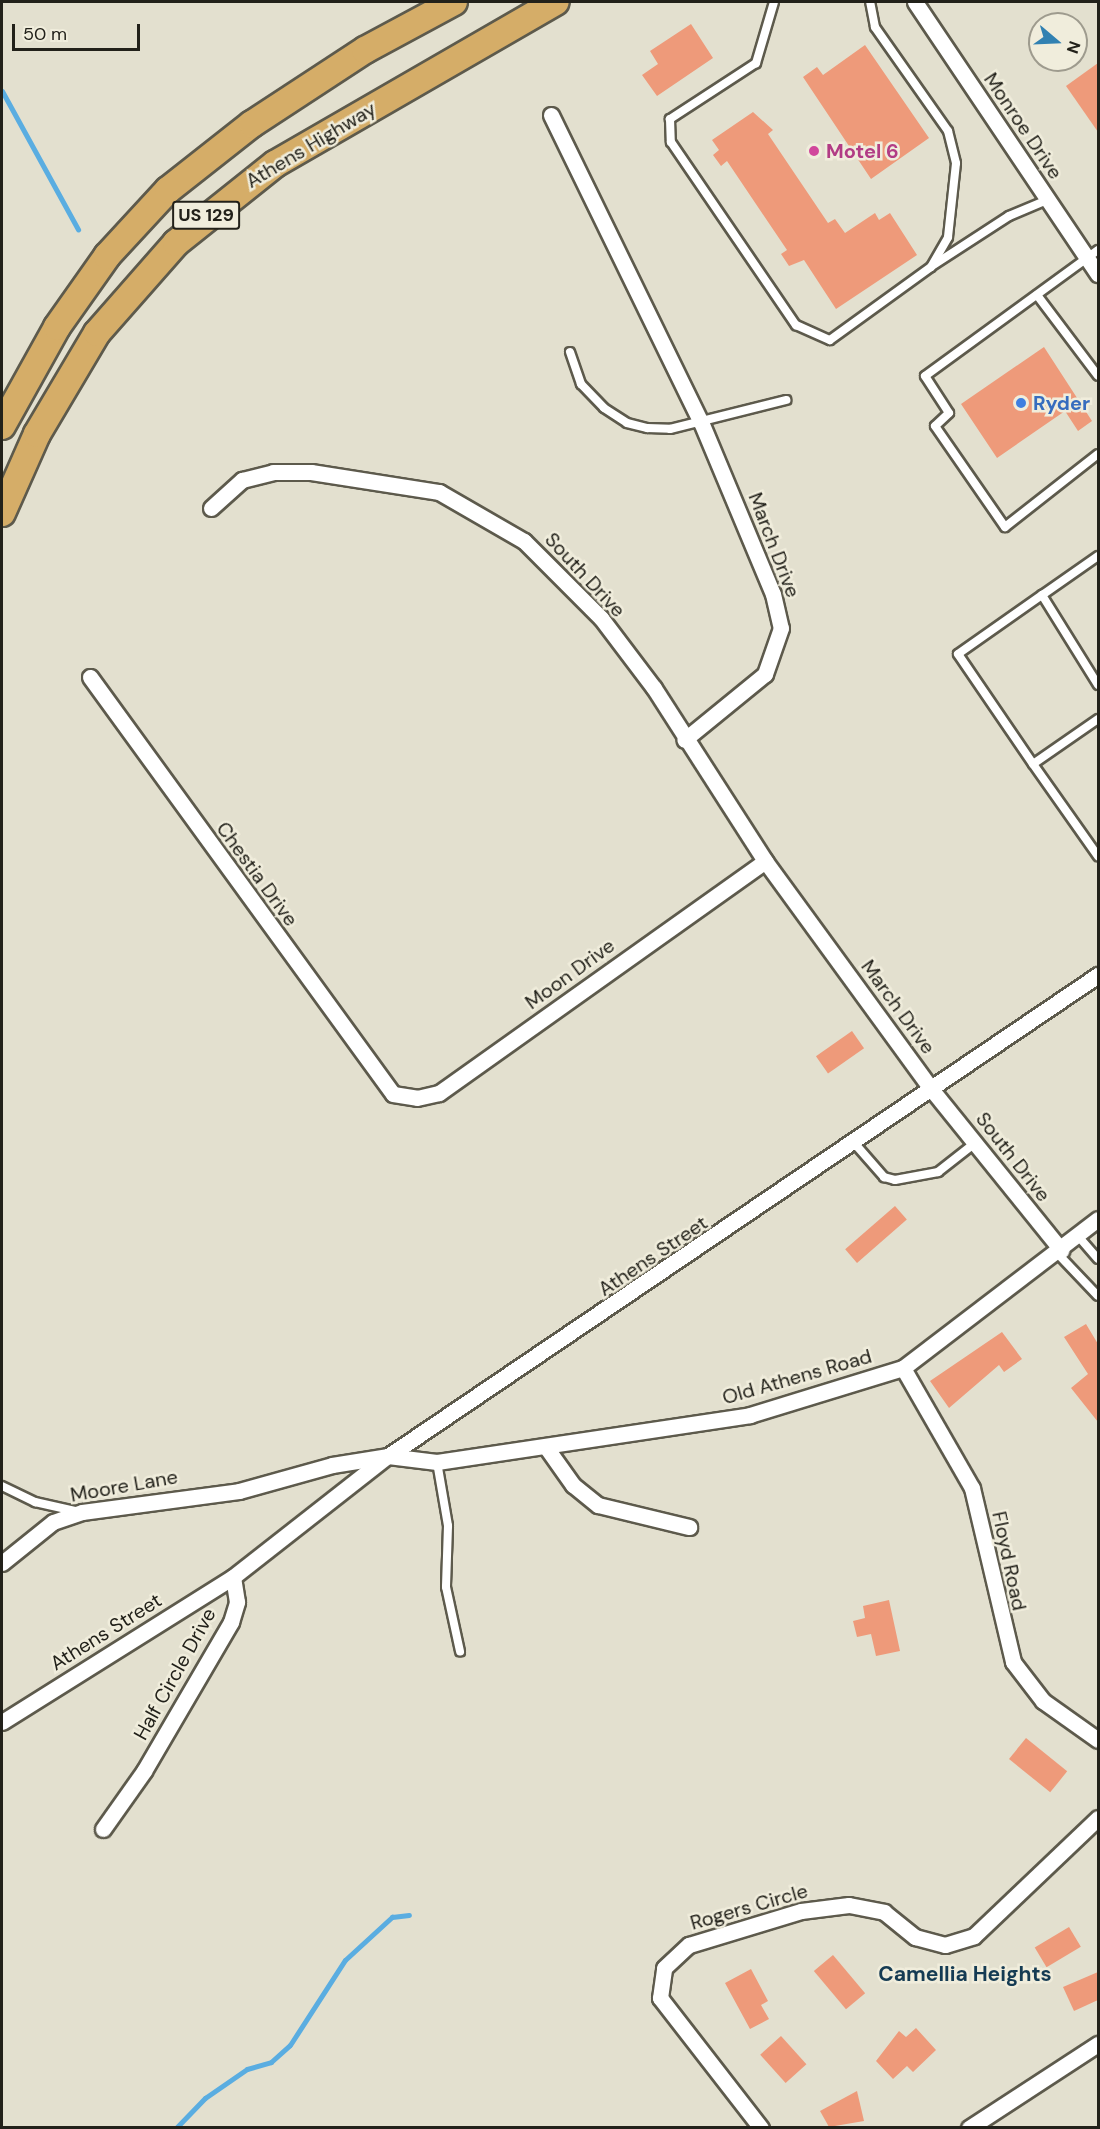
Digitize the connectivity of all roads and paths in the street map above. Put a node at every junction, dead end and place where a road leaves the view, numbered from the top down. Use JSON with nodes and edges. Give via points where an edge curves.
{"nodes":[{"id":1,"x":454,"y":2,"type":"edge"},
{"id":2,"x":556,"y":2,"type":"edge"},
{"id":3,"x":774,"y":2,"type":"edge"},
{"id":4,"x":867,"y":2,"type":"edge"},
{"id":5,"x":915,"y":2,"type":"edge"},
{"id":6,"x":551,"y":115,"type":"dead end"},
{"id":7,"x":1047,"y":200,"type":"junction"},
{"id":8,"x":1093,"y":254,"type":"edge"},
{"id":9,"x":931,"y":267,"type":"junction"},
{"id":10,"x":1098,"y":274,"type":"edge"},
{"id":11,"x":1037,"y":295,"type":"junction"},
{"id":12,"x":570,"y":352,"type":"dead end"},
{"id":13,"x":1098,"y":376,"type":"edge"},
{"id":14,"x":786,"y":400,"type":"dead end"},
{"id":15,"x":701,"y":422,"type":"junction"},
{"id":16,"x":2,"y":426,"type":"edge"},
{"id":17,"x":1098,"y":454,"type":"edge"},
{"id":18,"x":211,"y":508,"type":"dead end"},
{"id":19,"x":2,"y":513,"type":"edge"},
{"id":20,"x":1098,"y":556,"type":"edge"},
{"id":21,"x":1042,"y":595,"type":"junction"},
{"id":22,"x":90,"y":677,"type":"dead end"},
{"id":23,"x":1098,"y":685,"type":"edge"},
{"id":24,"x":1098,"y":719,"type":"edge"},
{"id":25,"x":684,"y":740,"type":"junction"},
{"id":26,"x":1033,"y":764,"type":"junction"},
{"id":27,"x":1098,"y":856,"type":"edge"},
{"id":28,"x":765,"y":861,"type":"junction"},
{"id":29,"x":1098,"y":975,"type":"edge"},
{"id":30,"x":932,"y":1090,"type":"junction"},
{"id":31,"x":393,"y":1094,"type":"joint"},
{"id":32,"x":975,"y":1143,"type":"junction"},
{"id":33,"x":856,"y":1144,"type":"junction"},
{"id":34,"x":1098,"y":1219,"type":"edge"},
{"id":35,"x":1078,"y":1236,"type":"junction"},
{"id":36,"x":1059,"y":1252,"type":"junction"},
{"id":37,"x":1098,"y":1259,"type":"edge"},
{"id":38,"x":1097,"y":1292,"type":"edge"},
{"id":39,"x":903,"y":1368,"type":"junction"},
{"id":40,"x":546,"y":1447,"type":"junction"},
{"id":41,"x":388,"y":1456,"type":"junction"},
{"id":42,"x":437,"y":1462,"type":"junction"},
{"id":43,"x":2,"y":1486,"type":"edge"},
{"id":44,"x":197,"y":1495,"type":"joint"},
{"id":45,"x":82,"y":1512,"type":"junction"},
{"id":46,"x":688,"y":1527,"type":"dead end"},
{"id":47,"x":2,"y":1563,"type":"edge"},
{"id":48,"x":233,"y":1577,"type":"junction"},
{"id":49,"x":460,"y":1651,"type":"dead end"},
{"id":50,"x":2,"y":1722,"type":"edge"},
{"id":51,"x":1098,"y":1740,"type":"edge"},
{"id":52,"x":1098,"y":1818,"type":"edge"},
{"id":53,"x":103,"y":1829,"type":"dead end"},
{"id":54,"x":1098,"y":2044,"type":"edge"},
{"id":55,"x":761,"y":2127,"type":"edge"},
{"id":56,"x":969,"y":2127,"type":"edge"}],
"edges":[{"from":1,"to":16,"type":"highway","number":"US 129","via":[[365,50],[252,124],[168,190],[108,256],[63,318]]},
{"from":2,"to":19,"type":"highway","name":"Athens Highway","number":"US 129","via":[[275,164],[176,243],[97,333],[37,434]]},
{"from":3,"to":9,"type":"lane","via":[[756,63],[670,118],[671,142],[796,325],[830,340]]},
{"from":4,"to":9,"type":"lane","via":[[875,27],[948,131],[956,163],[948,237]]},
{"from":5,"to":7,"type":"street","name":"Monroe Drive"},
{"from":6,"to":15,"type":"street","name":"March Drive"},
{"from":7,"to":8,"type":"street","name":"Monroe Drive"},
{"from":7,"to":9,"type":"lane","via":[[1009,216]]},
{"from":8,"to":10,"type":"street","name":"Monroe Drive"},
{"from":8,"to":11,"type":"lane"},
{"from":11,"to":13,"type":"lane"},
{"from":11,"to":17,"type":"lane","via":[[925,376],[950,413],[935,426],[1005,527]]},
{"from":12,"to":15,"type":"lane","via":[[581,384],[627,423],[670,429]]},
{"from":14,"to":15,"type":"lane"},
{"from":15,"to":25,"type":"street","name":"March Drive","via":[[773,594],[781,628],[765,674]]},
{"from":18,"to":25,"type":"street","name":"South Drive","via":[[242,480],[273,472],[381,482],[439,492],[458,501],[524,541],[562,574],[654,688]]},
{"from":20,"to":21,"type":"lane"},
{"from":21,"to":23,"type":"lane"},
{"from":21,"to":26,"type":"lane","via":[[958,654]]},
{"from":22,"to":31,"type":"street","name":"Chestia Drive"},
{"from":24,"to":26,"type":"lane"},
{"from":25,"to":28,"type":"street","name":"March Drive"},
{"from":26,"to":27,"type":"lane"},
{"from":28,"to":30,"type":"street","name":"March Drive"},
{"from":28,"to":31,"type":"street","name":"Moon Drive","via":[[439,1093],[417,1098]]},
{"from":29,"to":30,"type":"street","name":"Athens Street"},
{"from":30,"to":32,"type":"street","name":"South Drive"},
{"from":30,"to":33,"type":"street","name":"Athens Street"},
{"from":32,"to":33,"type":"lane","via":[[938,1172],[895,1180],[884,1177]]},
{"from":32,"to":36,"type":"street","name":"South Drive"},
{"from":33,"to":41,"type":"street","name":"Athens Street"},
{"from":34,"to":35,"type":"street","name":"Old Athens Road"},
{"from":35,"to":36,"type":"street","name":"Old Athens Road"},
{"from":35,"to":37,"type":"lane"},
{"from":36,"to":38,"type":"lane"},
{"from":36,"to":39,"type":"street","name":"Old Athens Road"},
{"from":39,"to":40,"type":"street","name":"Old Athens Road","via":[[750,1415]]},
{"from":39,"to":51,"type":"street","name":"Floyd Road","via":[[972,1488],[1013,1662],[1043,1701]]},
{"from":40,"to":42,"type":"street","name":"Old Athens Road"},
{"from":40,"to":46,"type":"street","via":[[573,1485],[598,1505]]},
{"from":41,"to":42,"type":"street","name":"Old Athens Road"},
{"from":41,"to":44,"type":"street","name":"Athens Street","via":[[332,1465],[239,1491]]},
{"from":41,"to":48,"type":"street"},
{"from":42,"to":49,"type":"lane","via":[[448,1526],[446,1587]]},
{"from":43,"to":45,"type":"lane","via":[[35,1502]]},
{"from":44,"to":45,"type":"street","name":"Moore Lane"},
{"from":45,"to":47,"type":"street","name":"Moore Lane","via":[[53,1522]]},
{"from":48,"to":50,"type":"street","name":"Athens Street"},
{"from":48,"to":53,"type":"street","name":"Half Circle Drive","via":[[237,1602],[216,1651]]},
{"from":52,"to":55,"type":"street","name":"Rogers Circle","via":[[974,1936],[945,1945],[915,1937],[884,1912],[849,1905],[801,1911],[689,1945],[664,1968],[660,1998]]},
{"from":54,"to":56,"type":"street"}]}
